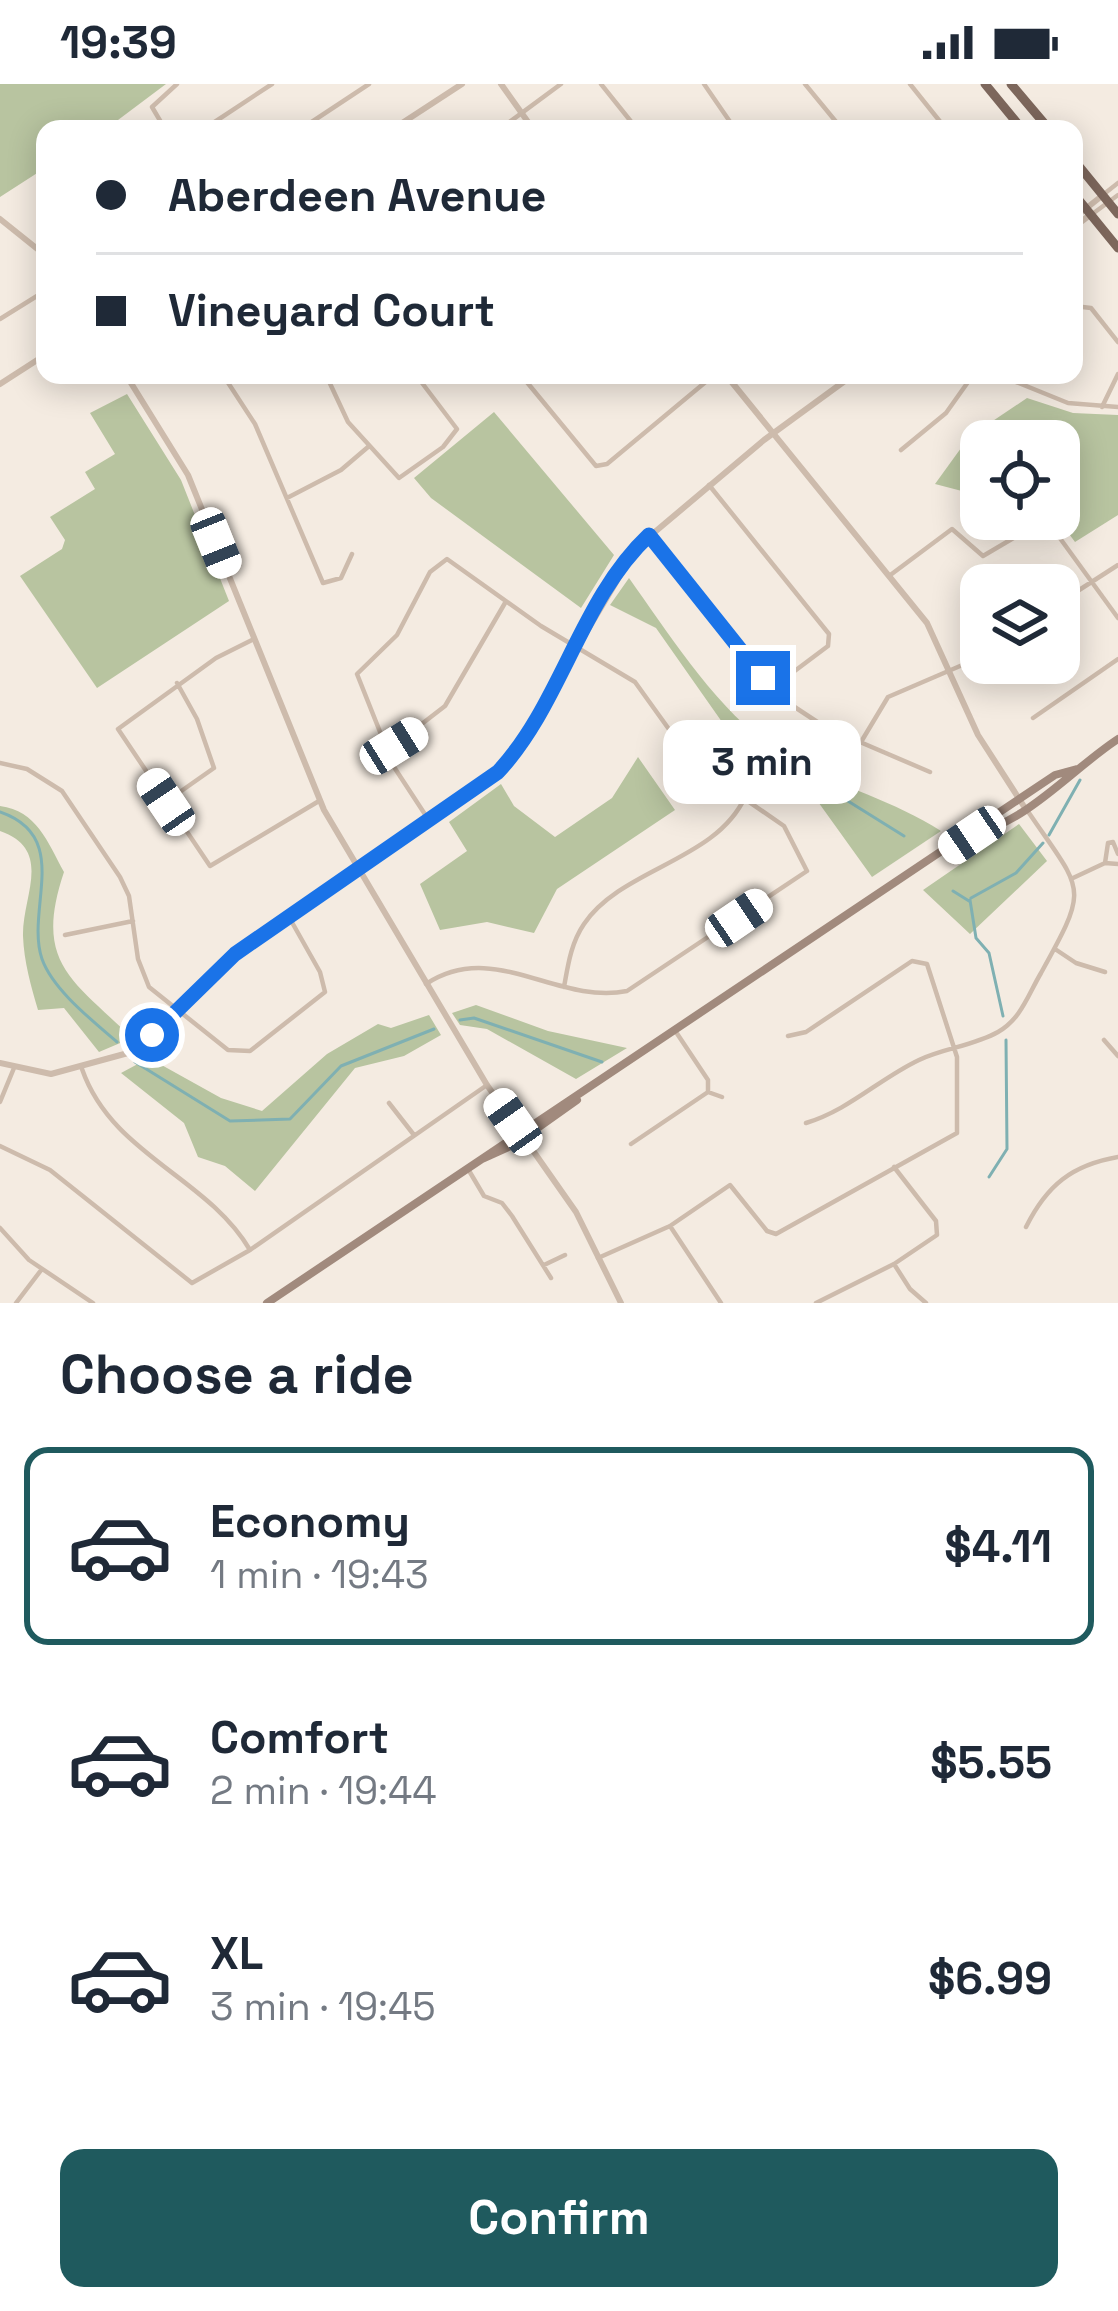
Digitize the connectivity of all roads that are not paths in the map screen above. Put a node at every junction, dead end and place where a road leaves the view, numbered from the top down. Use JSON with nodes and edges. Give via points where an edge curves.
{"nodes":[{"id":1,"x":177,"y":84,"type":"edge"},
{"id":2,"x":272,"y":84,"type":"edge"},
{"id":3,"x":369,"y":84,"type":"edge"},
{"id":4,"x":462,"y":84,"type":"edge"},
{"id":5,"x":501,"y":84,"type":"edge"},
{"id":6,"x":561,"y":84,"type":"edge"},
{"id":7,"x":601,"y":84,"type":"edge"},
{"id":8,"x":704,"y":84,"type":"edge"},
{"id":9,"x":805,"y":84,"type":"edge"},
{"id":10,"x":910,"y":84,"type":"edge"},
{"id":11,"x":985,"y":84,"type":"edge"},
{"id":12,"x":1011,"y":84,"type":"edge"},
{"id":13,"x":521,"y":114,"type":"junction"},
{"id":14,"x":160,"y":120,"type":"edge"},
{"id":15,"x":218,"y":120,"type":"edge"},
{"id":16,"x":315,"y":120,"type":"edge"},
{"id":17,"x":407,"y":120,"type":"edge"},
{"id":18,"x":513,"y":120,"type":"edge"},
{"id":19,"x":526,"y":120,"type":"edge"},
{"id":20,"x":630,"y":120,"type":"edge"},
{"id":21,"x":729,"y":120,"type":"edge"},
{"id":22,"x":835,"y":120,"type":"edge"},
{"id":23,"x":939,"y":120,"type":"edge"},
{"id":24,"x":1015,"y":120,"type":"edge"},
{"id":25,"x":1041,"y":120,"type":"edge"},
{"id":26,"x":1083,"y":169,"type":"edge"},
{"id":27,"x":1118,"y":183,"type":"edge"},
{"id":28,"x":1110,"y":197,"type":"edge"},
{"id":29,"x":1083,"y":204,"type":"edge"},
{"id":30,"x":1089,"y":211,"type":"junction"},
{"id":31,"x":1083,"y":214,"type":"edge"},
{"id":32,"x":1118,"y":214,"type":"edge"},
{"id":33,"x":1083,"y":217,"type":"edge"},
{"id":34,"x":0,"y":219,"type":"edge"},
{"id":35,"x":36,"y":248,"type":"edge"},
{"id":36,"x":1118,"y":248,"type":"edge"},
{"id":37,"x":36,"y":297,"type":"edge"},
{"id":38,"x":1083,"y":307,"type":"edge"},
{"id":39,"x":0,"y":319,"type":"edge"},
{"id":40,"x":1118,"y":341,"type":"edge"},
{"id":41,"x":36,"y":361,"type":"edge"},
{"id":42,"x":1118,"y":374,"type":"edge"},
{"id":43,"x":0,"y":384,"type":"edge"},
{"id":44,"x":132,"y":384,"type":"edge"},
{"id":45,"x":229,"y":384,"type":"edge"},
{"id":46,"x":330,"y":384,"type":"edge"},
{"id":47,"x":423,"y":384,"type":"edge"},
{"id":48,"x":528,"y":384,"type":"edge"},
{"id":49,"x":703,"y":384,"type":"edge"},
{"id":50,"x":733,"y":384,"type":"edge"},
{"id":51,"x":841,"y":384,"type":"edge"},
{"id":52,"x":967,"y":384,"type":"edge"},
{"id":53,"x":1021,"y":384,"type":"edge"},
{"id":54,"x":1102,"y":406,"type":"junction"},
{"id":55,"x":1118,"y":407,"type":"edge"},
{"id":56,"x":774,"y":434,"type":"junction"},
{"id":57,"x":368,"y":447,"type":"junction"},
{"id":58,"x":901,"y":450,"type":"dead end"},
{"id":59,"x":710,"y":485,"type":"junction"},
{"id":60,"x":287,"y":498,"type":"junction"},
{"id":61,"x":649,"y":535,"type":"junction"},
{"id":62,"x":352,"y":554,"type":"dead end"},
{"id":63,"x":1118,"y":565,"type":"edge"},
{"id":64,"x":889,"y":576,"type":"junction"},
{"id":65,"x":1092,"y":580,"type":"junction"},
{"id":66,"x":1080,"y":588,"type":"edge"},
{"id":67,"x":506,"y":601,"type":"junction"},
{"id":68,"x":1118,"y":618,"type":"edge"},
{"id":69,"x":254,"y":639,"type":"junction"},
{"id":70,"x":575,"y":646,"type":"junction"},
{"id":71,"x":1118,"y":659,"type":"edge"},
{"id":72,"x":960,"y":666,"type":"edge"},
{"id":73,"x":951,"y":670,"type":"junction"},
{"id":74,"x":178,"y":683,"type":"junction"},
{"id":75,"x":772,"y":688,"type":"junction"},
{"id":76,"x":1033,"y":718,"type":"dead end"},
{"id":77,"x":1118,"y":739,"type":"edge"},
{"id":78,"x":861,"y":742,"type":"junction"},
{"id":79,"x":388,"y":750,"type":"junction"},
{"id":80,"x":0,"y":763,"type":"edge"},
{"id":81,"x":930,"y":772,"type":"dead end"},
{"id":82,"x":745,"y":797,"type":"junction"},
{"id":83,"x":319,"y":801,"type":"junction"},
{"id":84,"x":166,"y":802,"type":"junction"},
{"id":85,"x":1022,"y":803,"type":"junction"},
{"id":86,"x":430,"y":822,"type":"junction"},
{"id":87,"x":1118,"y":854,"type":"edge"},
{"id":88,"x":1105,"y":863,"type":"junction"},
{"id":89,"x":1118,"y":863,"type":"edge"},
{"id":90,"x":358,"y":871,"type":"junction"},
{"id":91,"x":1072,"y":879,"type":"junction"},
{"id":92,"x":290,"y":916,"type":"junction"},
{"id":93,"x":133,"y":921,"type":"junction"},
{"id":94,"x":65,"y":934,"type":"dead end"},
{"id":95,"x":1055,"y":949,"type":"junction"},
{"id":96,"x":1105,"y":972,"type":"dead end"},
{"id":97,"x":425,"y":984,"type":"junction"},
{"id":98,"x":564,"y":987,"type":"junction"},
{"id":99,"x":175,"y":1011,"type":"junction"},
{"id":100,"x":676,"y":1033,"type":"junction"},
{"id":101,"x":788,"y":1036,"type":"dead end"},
{"id":102,"x":1104,"y":1040,"type":"dead end"},
{"id":103,"x":955,"y":1048,"type":"junction"},
{"id":104,"x":1118,"y":1056,"type":"edge"},
{"id":105,"x":0,"y":1063,"type":"edge"},
{"id":106,"x":14,"y":1069,"type":"junction"},
{"id":107,"x":82,"y":1070,"type":"junction"},
{"id":108,"x":487,"y":1085,"type":"junction"},
{"id":109,"x":708,"y":1092,"type":"junction"},
{"id":110,"x":722,"y":1097,"type":"dead end"},
{"id":111,"x":0,"y":1102,"type":"edge"},
{"id":112,"x":389,"y":1103,"type":"dead end"},
{"id":113,"x":806,"y":1123,"type":"dead end"},
{"id":114,"x":414,"y":1135,"type":"junction"},
{"id":115,"x":521,"y":1135,"type":"junction"},
{"id":116,"x":631,"y":1144,"type":"dead end"},
{"id":117,"x":0,"y":1146,"type":"edge"},
{"id":118,"x":1118,"y":1156,"type":"edge"},
{"id":119,"x":894,"y":1167,"type":"junction"},
{"id":120,"x":467,"y":1168,"type":"junction"},
{"id":121,"x":670,"y":1226,"type":"junction"},
{"id":122,"x":1026,"y":1227,"type":"dead end"},
{"id":123,"x":0,"y":1228,"type":"edge"},
{"id":124,"x":250,"y":1250,"type":"junction"},
{"id":125,"x":565,"y":1255,"type":"dead end"},
{"id":126,"x":598,"y":1258,"type":"junction"},
{"id":127,"x":895,"y":1264,"type":"junction"},
{"id":128,"x":544,"y":1265,"type":"junction"},
{"id":129,"x":42,"y":1269,"type":"junction"},
{"id":130,"x":551,"y":1278,"type":"dead end"},
{"id":131,"x":284,"y":1298,"type":"edge"},
{"id":132,"x":16,"y":1303,"type":"edge"},
{"id":133,"x":93,"y":1303,"type":"edge"},
{"id":134,"x":267,"y":1303,"type":"edge"},
{"id":135,"x":621,"y":1303,"type":"edge"},
{"id":136,"x":721,"y":1303,"type":"edge"},
{"id":137,"x":816,"y":1303,"type":"edge"},
{"id":138,"x":926,"y":1303,"type":"edge"}],
"edges":[{"from":1,"to":14,"type":"street","via":[[152,107]]},
{"from":2,"to":15,"type":"street"},
{"from":3,"to":16,"type":"street"},
{"from":4,"to":17,"type":"street"},
{"from":5,"to":13,"type":"street"},
{"from":6,"to":13,"type":"street"},
{"from":7,"to":20,"type":"street"},
{"from":8,"to":21,"type":"street"},
{"from":9,"to":22,"type":"street"},
{"from":10,"to":23,"type":"street"},
{"from":11,"to":24,"type":"main road"},
{"from":12,"to":25,"type":"main road"},
{"from":13,"to":18,"type":"street"},
{"from":13,"to":19,"type":"street"},
{"from":26,"to":28,"type":"main road"},
{"from":27,"to":28,"type":"street"},
{"from":28,"to":30,"type":"street"},
{"from":28,"to":32,"type":"main road"},
{"from":29,"to":30,"type":"main road"},
{"from":30,"to":31,"type":"street"},
{"from":30,"to":33,"type":"street"},
{"from":30,"to":36,"type":"main road"},
{"from":34,"to":35,"type":"street"},
{"from":37,"to":39,"type":"street"},
{"from":38,"to":40,"type":"street"},
{"from":41,"to":43,"type":"street"},
{"from":42,"to":54,"type":"street"},
{"from":44,"to":69,"type":"street","via":[[188,475]]},
{"from":45,"to":60,"type":"street"},
{"from":46,"to":57,"type":"street"},
{"from":47,"to":57,"type":"street","via":[[456,424],[454,436],[399,478]]},
{"from":48,"to":49,"type":"street","via":[[596,466]]},
{"from":50,"to":56,"type":"street"},
{"from":51,"to":56,"type":"street"},
{"from":52,"to":58,"type":"street"},
{"from":53,"to":54,"type":"street"},
{"from":54,"to":55,"type":"street"},
{"from":56,"to":59,"type":"street"},
{"from":56,"to":64,"type":"street"},
{"from":57,"to":60,"type":"street"},
{"from":59,"to":61,"type":"street"},
{"from":59,"to":75,"type":"street","via":[[829,634],[828,646]]},
{"from":60,"to":62,"type":"street","via":[[322,583],[341,578]]},
{"from":61,"to":70,"type":"street","via":[[617,572]]},
{"from":61,"to":75,"type":"street"},
{"from":63,"to":65,"type":"street"},
{"from":64,"to":65,"type":"street","via":[[952,529],[983,556],[1046,519]]},
{"from":64,"to":73,"type":"street","via":[[934,633]]},
{"from":65,"to":66,"type":"street"},
{"from":65,"to":68,"type":"street"},
{"from":67,"to":70,"type":"street"},
{"from":67,"to":79,"type":"street","via":[[445,706]]},
{"from":67,"to":79,"type":"street","via":[[453,561],[436,565],[397,635],[358,669]]},
{"from":69,"to":74,"type":"street"},
{"from":69,"to":83,"type":"street"},
{"from":70,"to":82,"type":"street","via":[[634,682],[694,764]]},
{"from":70,"to":86,"type":"street","via":[[503,767]]},
{"from":71,"to":76,"type":"street"},
{"from":72,"to":73,"type":"street"},
{"from":73,"to":78,"type":"street","via":[[888,698]]},
{"from":73,"to":85,"type":"street","via":[[978,735]]},
{"from":74,"to":84,"type":"street","via":[[214,762]]},
{"from":74,"to":84,"type":"street","via":[[118,729]]},
{"from":75,"to":78,"type":"street","via":[[808,718]]},
{"from":77,"to":85,"type":"main road"},
{"from":78,"to":81,"type":"street"},
{"from":79,"to":86,"type":"street"},
{"from":80,"to":93,"type":"street","via":[[62,791],[125,887]]},
{"from":82,"to":98,"type":"street","via":[[721,829],[590,916]]},
{"from":82,"to":98,"type":"street","via":[[784,826],[807,866],[804,875],[632,989],[600,995]]},
{"from":83,"to":84,"type":"street","via":[[210,866]]},
{"from":83,"to":90,"type":"street"},
{"from":85,"to":91,"type":"street"},
{"from":85,"to":100,"type":"main road"},
{"from":86,"to":90,"type":"street"},
{"from":87,"to":88,"type":"street","via":[[1108,842]]},
{"from":88,"to":89,"type":"street"},
{"from":88,"to":91,"type":"street"},
{"from":90,"to":92,"type":"street"},
{"from":90,"to":97,"type":"street"},
{"from":91,"to":95,"type":"street","via":[[1074,913]]},
{"from":92,"to":99,"type":"street"},
{"from":92,"to":99,"type":"street","via":[[320,971],[321,995],[241,1054]]},
{"from":93,"to":94,"type":"street"},
{"from":93,"to":99,"type":"street","via":[[142,974]]},
{"from":95,"to":96,"type":"street"},
{"from":95,"to":103,"type":"street","via":[[1009,1024]]},
{"from":97,"to":98,"type":"street","via":[[469,965]]},
{"from":97,"to":108,"type":"street"},
{"from":99,"to":107,"type":"street","via":[[128,1053]]},
{"from":100,"to":109,"type":"street"},
{"from":100,"to":115,"type":"main road"},
{"from":101,"to":103,"type":"street","via":[[917,960],[935,980]]},
{"from":102,"to":104,"type":"street"},
{"from":103,"to":113,"type":"street"},
{"from":103,"to":119,"type":"street","via":[[957,1133]]},
{"from":105,"to":106,"type":"street"},
{"from":106,"to":107,"type":"street"},
{"from":106,"to":111,"type":"street"},
{"from":107,"to":124,"type":"street","via":[[98,1109],[226,1218]]},
{"from":108,"to":114,"type":"street"},
{"from":108,"to":115,"type":"street"},
{"from":109,"to":110,"type":"street"},
{"from":109,"to":116,"type":"street"},
{"from":112,"to":114,"type":"street"},
{"from":114,"to":124,"type":"street"},
{"from":115,"to":120,"type":"main road"},
{"from":115,"to":126,"type":"street"},
{"from":117,"to":124,"type":"street","via":[[50,1170],[187,1281]]},
{"from":118,"to":122,"type":"street","via":[[1065,1175]]},
{"from":119,"to":121,"type":"street","via":[[776,1234],[733,1185]]},
{"from":119,"to":127,"type":"street","via":[[938,1226],[934,1238]]},
{"from":120,"to":128,"type":"street"},
{"from":120,"to":131,"type":"main road"},
{"from":121,"to":126,"type":"street"},
{"from":121,"to":136,"type":"street"},
{"from":123,"to":129,"type":"street"},
{"from":125,"to":128,"type":"street"},
{"from":126,"to":135,"type":"street"},
{"from":127,"to":137,"type":"street"},
{"from":127,"to":138,"type":"street"},
{"from":128,"to":130,"type":"street"},
{"from":129,"to":132,"type":"street"},
{"from":129,"to":133,"type":"street"},
{"from":131,"to":134,"type":"main road"}]}
